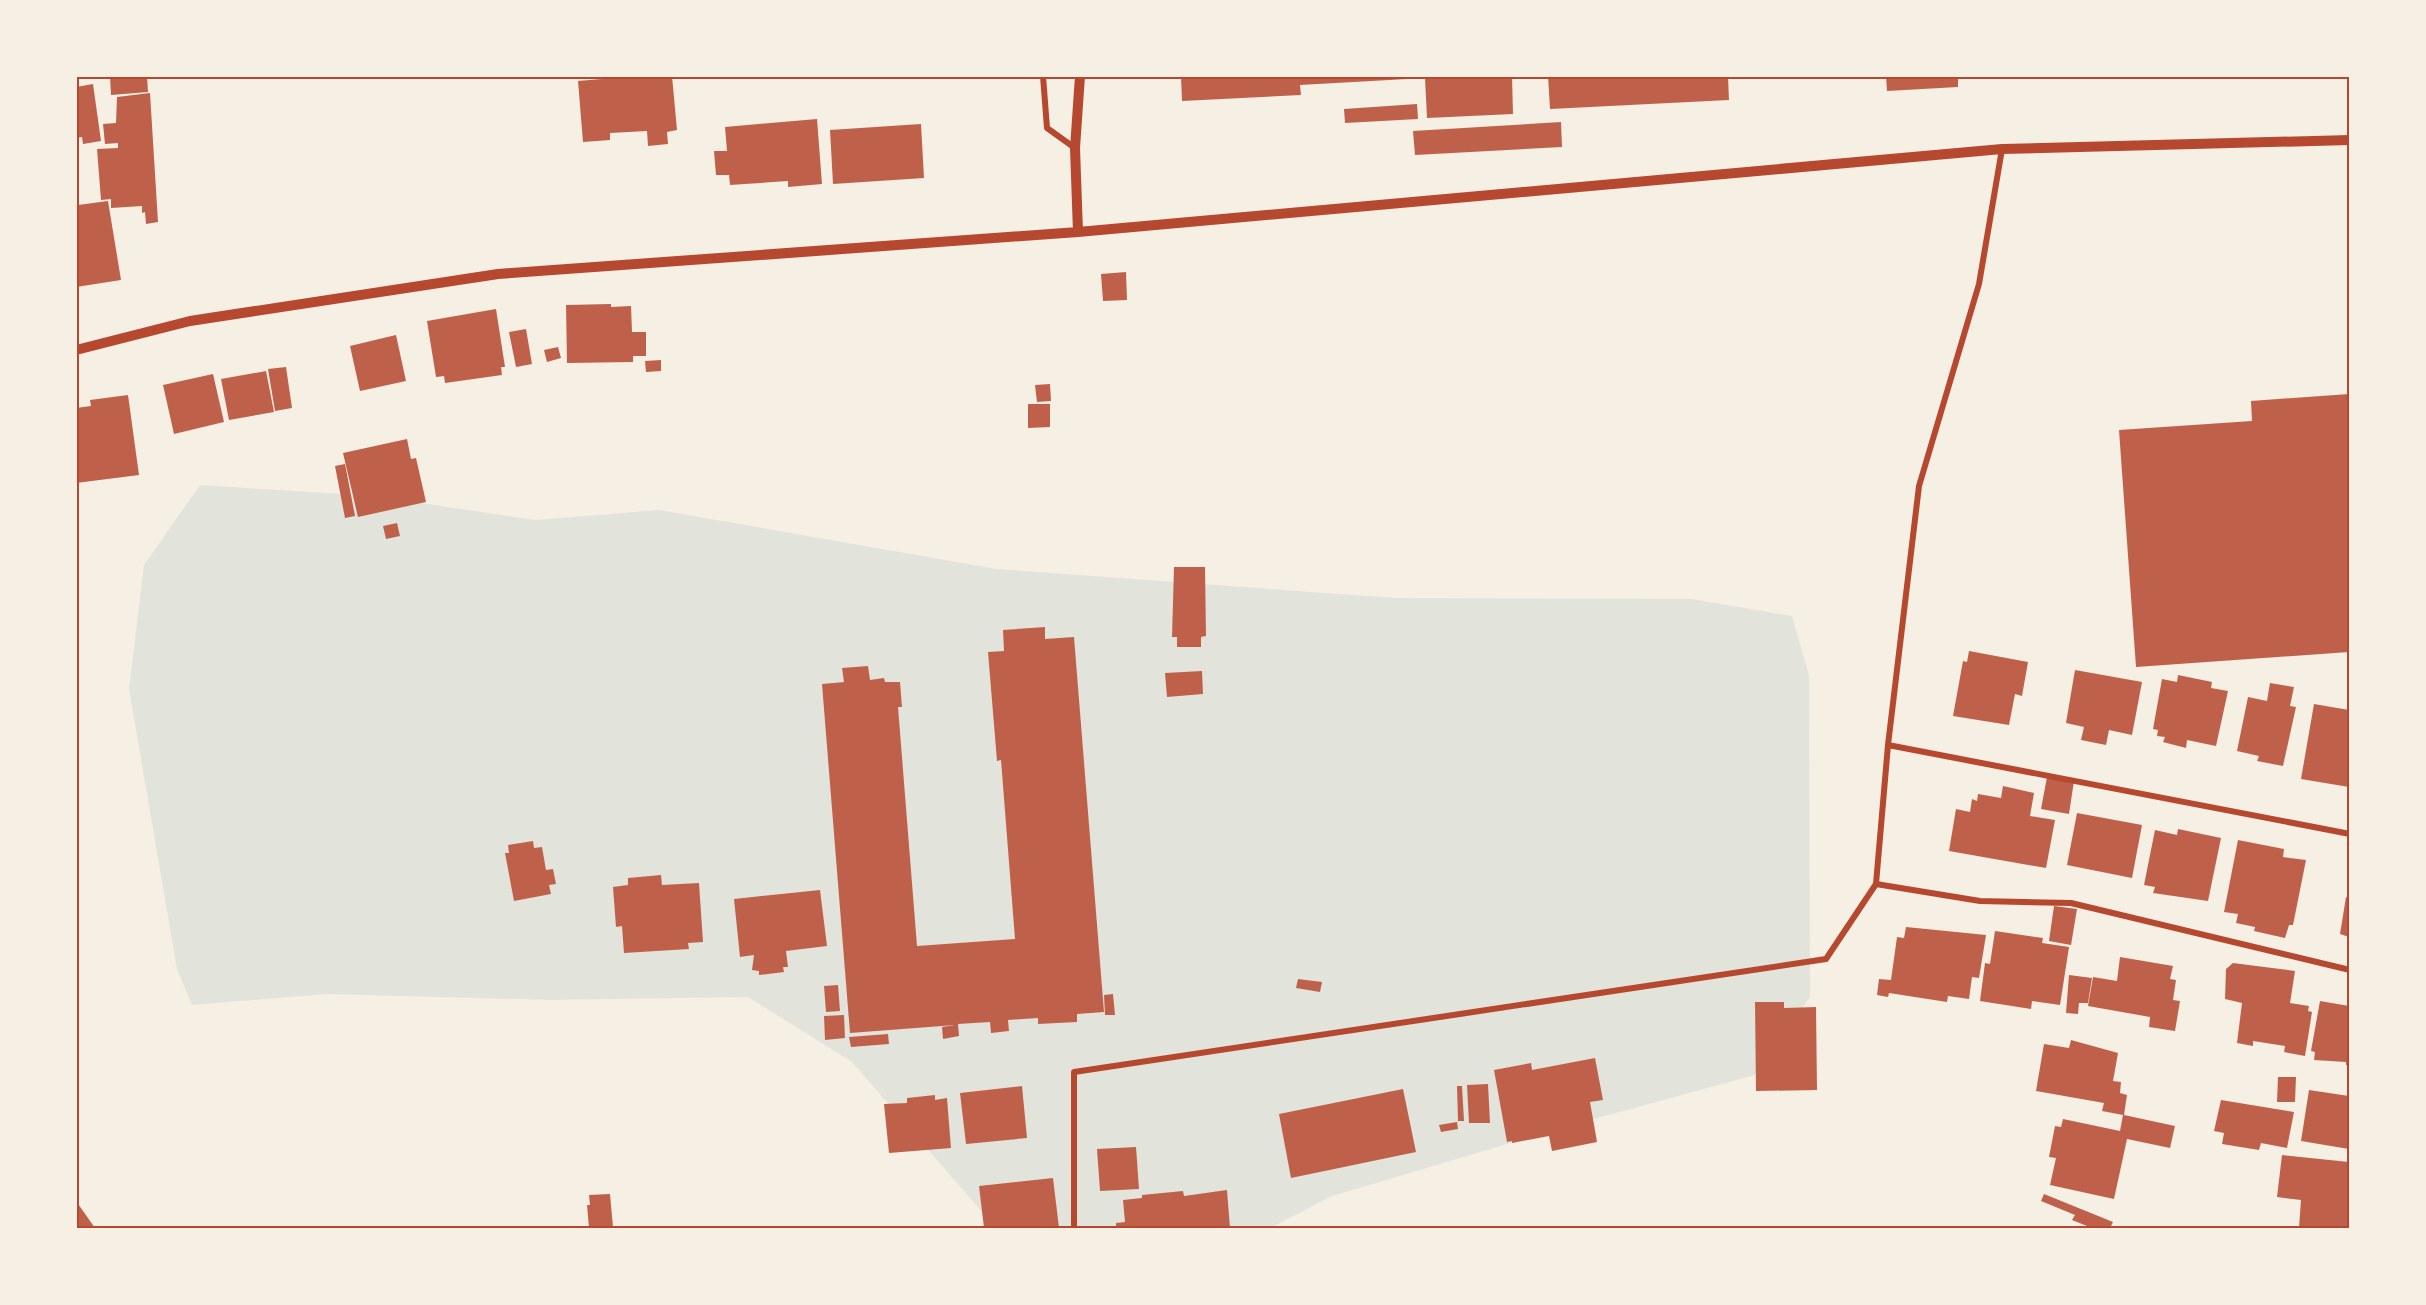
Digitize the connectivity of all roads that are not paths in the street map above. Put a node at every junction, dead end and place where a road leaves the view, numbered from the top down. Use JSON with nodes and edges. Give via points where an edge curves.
{"nodes":[{"id":1,"x":1043,"y":76,"type":"edge"},
{"id":2,"x":1080,"y":76,"type":"edge"},
{"id":3,"x":2349,"y":140,"type":"edge"},
{"id":4,"x":1075,"y":148,"type":"junction"},
{"id":5,"x":2002,"y":149,"type":"junction"},
{"id":6,"x":1078,"y":232,"type":"junction"},
{"id":7,"x":76,"y":350,"type":"edge"},
{"id":8,"x":1888,"y":745,"type":"junction"},
{"id":9,"x":2349,"y":834,"type":"edge"},
{"id":10,"x":1876,"y":884,"type":"junction"},
{"id":11,"x":2349,"y":970,"type":"edge"},
{"id":12,"x":1074,"y":1228,"type":"edge"}],
"edges":[{"from":1,"to":4,"type":"street","via":[[1047,128]]},
{"from":2,"to":4,"type":"street"},
{"from":3,"to":5,"type":"street"},
{"from":4,"to":6,"type":"street"},
{"from":5,"to":6,"type":"street"},
{"from":5,"to":8,"type":"street","via":[[1979,285],[1919,486]]},
{"from":6,"to":7,"type":"street","via":[[498,274],[190,321]]},
{"from":8,"to":9,"type":"street"},
{"from":8,"to":10,"type":"street"},
{"from":10,"to":11,"type":"street","via":[[1980,901],[2072,903]]},
{"from":10,"to":12,"type":"street","via":[[1826,959],[1074,1072]]}]}
